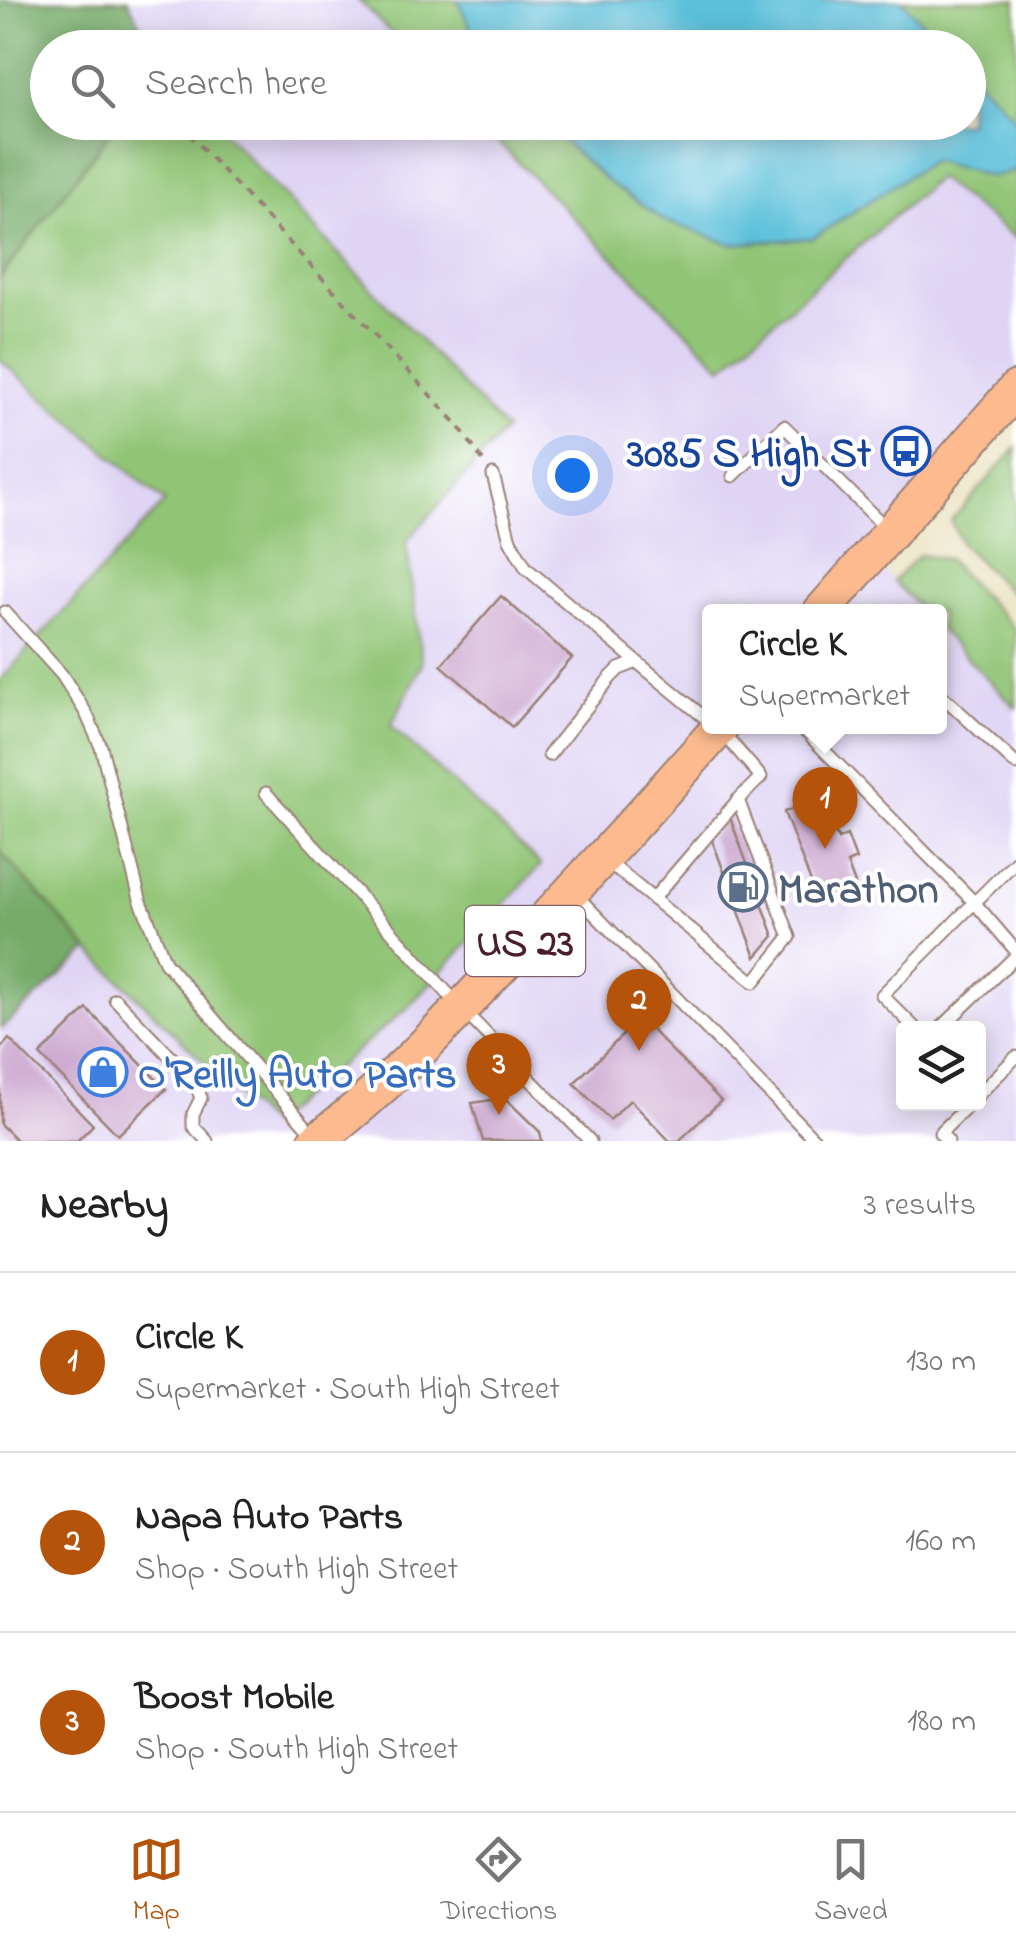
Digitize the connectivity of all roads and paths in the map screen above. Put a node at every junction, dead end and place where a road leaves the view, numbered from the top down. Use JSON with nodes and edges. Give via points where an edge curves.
{"nodes":[{"id":1,"x":195,"y":140,"type":"edge"},
{"id":2,"x":1016,"y":389,"type":"edge"},
{"id":3,"x":493,"y":476,"type":"joint"},
{"id":4,"x":734,"y":476,"type":"dead end"},
{"id":5,"x":890,"y":532,"type":"junction"},
{"id":6,"x":835,"y":604,"type":"edge"},
{"id":7,"x":5,"y":612,"type":"dead end"},
{"id":8,"x":637,"y":662,"type":"junction"},
{"id":9,"x":947,"y":700,"type":"edge"},
{"id":10,"x":702,"y":715,"type":"edge"},
{"id":11,"x":709,"y":734,"type":"edge"},
{"id":12,"x":723,"y":734,"type":"edge"},
{"id":13,"x":808,"y":734,"type":"edge"},
{"id":14,"x":549,"y":755,"type":"dead end"},
{"id":15,"x":1016,"y":764,"type":"edge"},
{"id":16,"x":266,"y":793,"type":"dead end"},
{"id":17,"x":738,"y":800,"type":"junction"},
{"id":18,"x":604,"y":858,"type":"junction"},
{"id":19,"x":1016,"y":862,"type":"edge"},
{"id":20,"x":572,"y":892,"type":"junction"},
{"id":21,"x":653,"y":899,"type":"junction"},
{"id":22,"x":974,"y":902,"type":"junction"},
{"id":23,"x":1016,"y":954,"type":"edge"},
{"id":24,"x":115,"y":999,"type":"dead end"},
{"id":25,"x":461,"y":1008,"type":"junction"},
{"id":26,"x":908,"y":1021,"type":"edge"},
{"id":27,"x":948,"y":1021,"type":"edge"},
{"id":28,"x":1016,"y":1058,"type":"edge"},
{"id":29,"x":986,"y":1087,"type":"edge"},
{"id":30,"x":963,"y":1111,"type":"edge"},
{"id":31,"x":317,"y":1140,"type":"edge"},
{"id":32,"x":207,"y":1141,"type":"edge"},
{"id":33,"x":590,"y":1141,"type":"edge"},
{"id":34,"x":816,"y":1141,"type":"edge"},
{"id":35,"x":948,"y":1141,"type":"edge"}],
"edges":[{"from":1,"to":3,"type":"path","via":[[458,425]]},
{"from":2,"to":5,"type":"main road"},
{"from":3,"to":8,"type":"lane","via":[[510,540],[526,568]]},
{"from":4,"to":5,"type":"lane","via":[[784,426]]},
{"from":5,"to":6,"type":"main road"},
{"from":7,"to":31,"type":"lane","via":[[62,675],[86,713],[165,962]]},
{"from":8,"to":10,"type":"lane"},
{"from":8,"to":14,"type":"lane","via":[[610,678]]},
{"from":9,"to":15,"type":"lane"},
{"from":11,"to":18,"type":"main road","number":"US 23"},
{"from":12,"to":17,"type":"lane","via":[[761,777]]},
{"from":13,"to":22,"type":"lane"},
{"from":16,"to":25,"type":"lane"},
{"from":17,"to":21,"type":"lane"},
{"from":17,"to":21,"type":"lane","via":[[790,938],[754,982]]},
{"from":18,"to":20,"type":"main road","number":"US 23"},
{"from":18,"to":21,"type":"lane"},
{"from":19,"to":22,"type":"lane"},
{"from":20,"to":25,"type":"main road","number":"US 23"},
{"from":20,"to":34,"type":"lane"},
{"from":22,"to":23,"type":"lane"},
{"from":22,"to":26,"type":"lane","via":[[882,995]]},
{"from":23,"to":27,"type":"lane"},
{"from":24,"to":32,"type":"lane","via":[[195,1082],[201,1098],[193,1126]]},
{"from":25,"to":31,"type":"main road","number":"US 23"},
{"from":25,"to":33,"type":"lane"},
{"from":28,"to":29,"type":"lane"},
{"from":30,"to":35,"type":"lane","via":[[940,1133]]}]}
